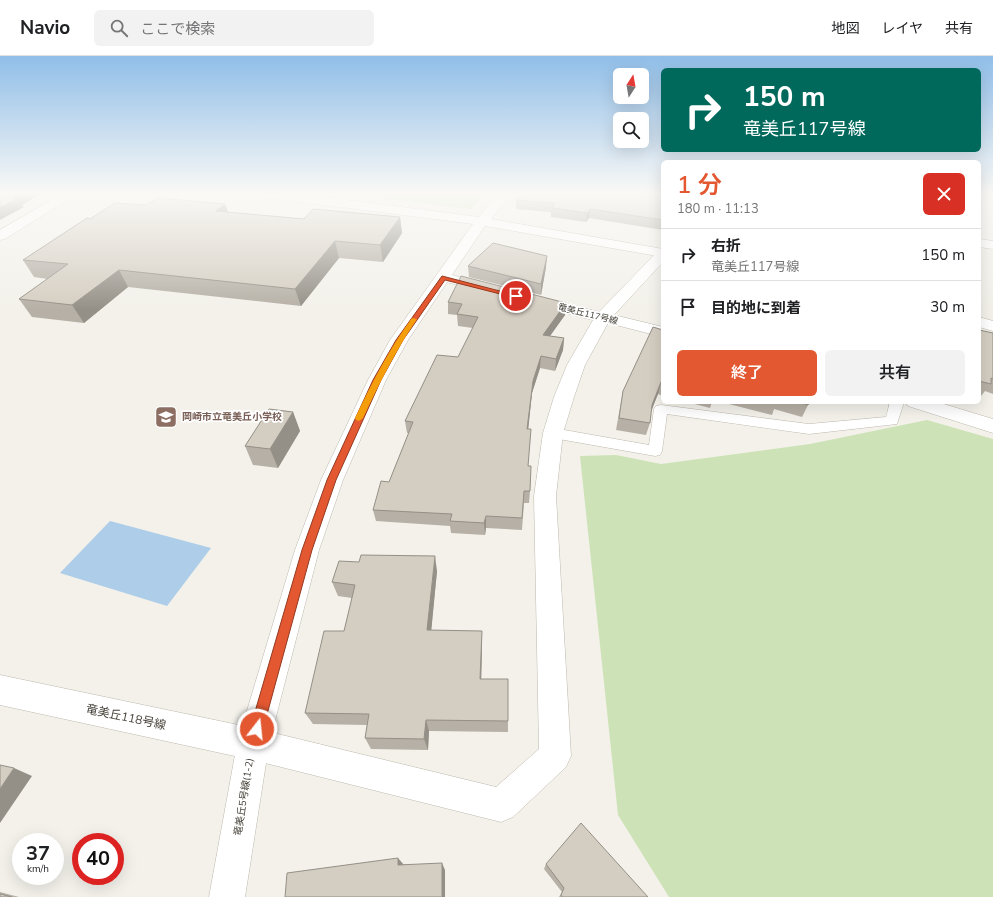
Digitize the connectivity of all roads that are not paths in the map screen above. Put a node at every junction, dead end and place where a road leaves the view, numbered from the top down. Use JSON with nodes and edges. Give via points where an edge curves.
{"nodes":[{"id":1,"x":475,"y":231,"type":"edge"},
{"id":2,"x":538,"y":231,"type":"edge"},
{"id":3,"x":981,"y":243,"type":"edge"},
{"id":4,"x":993,"y":246,"type":"edge"},
{"id":5,"x":661,"y":254,"type":"edge"},
{"id":6,"x":661,"y":256,"type":"edge"},
{"id":7,"x":444,"y":278,"type":"junction"},
{"id":8,"x":603,"y":317,"type":"junction"},
{"id":9,"x":981,"y":323,"type":"edge"},
{"id":10,"x":993,"y":326,"type":"edge"},
{"id":11,"x":661,"y":332,"type":"edge"},
{"id":12,"x":896,"y":404,"type":"edge"},
{"id":13,"x":922,"y":404,"type":"edge"},
{"id":14,"x":993,"y":426,"type":"edge"},
{"id":15,"x":553,"y":433,"type":"junction"},
{"id":16,"x":0,"y":690,"type":"edge"},
{"id":17,"x":252,"y":744,"type":"junction"},
{"id":18,"x":227,"y":897,"type":"edge"}],
"edges":[{"from":1,"to":7,"type":"street","name":"竜美丘5号線(1-2)"},
{"from":2,"to":5,"type":"street"},
{"from":3,"to":4,"type":"street"},
{"from":6,"to":8,"type":"street"},
{"from":7,"to":8,"type":"street","name":"竜美丘117号線"},
{"from":7,"to":17,"type":"street","name":"竜美丘5号線(1-2)","via":[[399,340],[377,380],[332,480],[307,550]]},
{"from":8,"to":11,"type":"street","name":"竜美丘117号線"},
{"from":8,"to":15,"type":"street","via":[[576,365]]},
{"from":9,"to":10,"type":"street"},
{"from":12,"to":15,"type":"lane","via":[[892,421],[809,429],[660,409],[655,451]]},
{"from":13,"to":14,"type":"street"},
{"from":15,"to":17,"type":"street","name":"竜美丘118号線","via":[[545,496],[555,756],[501,805]]},
{"from":16,"to":17,"type":"street","name":"竜美丘118号線"},
{"from":17,"to":18,"type":"street","name":"竜美丘5号線(1-2)"}]}
